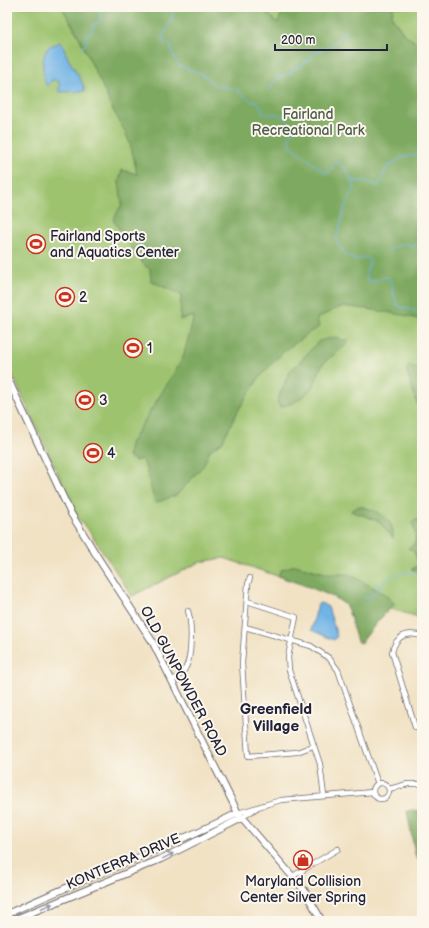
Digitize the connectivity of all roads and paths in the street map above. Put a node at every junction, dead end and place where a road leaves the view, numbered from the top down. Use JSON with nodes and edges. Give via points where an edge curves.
{"nodes":[{"id":1,"x":7,"y":377,"type":"edge"},
{"id":2,"x":250,"y":578,"type":"dead end"},
{"id":3,"x":247,"y":602,"type":"junction"},
{"id":4,"x":188,"y":611,"type":"dead end"},
{"id":5,"x":245,"y":627,"type":"junction"},
{"id":6,"x":422,"y":636,"type":"edge"},
{"id":7,"x":290,"y":639,"type":"junction"},
{"id":8,"x":173,"y":680,"type":"junction"},
{"id":9,"x":422,"y":731,"type":"edge"},
{"id":10,"x":313,"y":746,"type":"junction"},
{"id":11,"x":378,"y":784,"type":"junction"},
{"id":12,"x":422,"y":784,"type":"edge"},
{"id":13,"x":389,"y":789,"type":"junction"},
{"id":14,"x":373,"y":792,"type":"junction"},
{"id":15,"x":324,"y":796,"type":"junction"},
{"id":16,"x":240,"y":815,"type":"junction"},
{"id":17,"x":338,"y":849,"type":"dead end"},
{"id":18,"x":293,"y":876,"type":"junction"},
{"id":19,"x":7,"y":914,"type":"edge"},
{"id":20,"x":11,"y":921,"type":"edge"},
{"id":21,"x":322,"y":921,"type":"edge"}],
"edges":[{"from":1,"to":8,"type":"main road","name":"OLD GUNPOWDER ROAD","via":[[70,512],[143,625]]},
{"from":2,"to":3,"type":"street"},
{"from":3,"to":5,"type":"street"},
{"from":3,"to":7,"type":"street","via":[[296,617]]},
{"from":4,"to":8,"type":"street","via":[[191,620],[188,663],[181,674]]},
{"from":5,"to":7,"type":"street"},
{"from":5,"to":10,"type":"street","via":[[242,663],[248,756],[297,752]]},
{"from":6,"to":9,"type":"street","via":[[406,634],[399,637],[392,652],[415,727]]},
{"from":7,"to":10,"type":"street","via":[[289,670]]},
{"from":7,"to":11,"type":"street","via":[[319,650],[338,670]]},
{"from":8,"to":16,"type":"main road","name":"OLD GUNPOWDER ROAD"},
{"from":10,"to":15,"type":"street","via":[[323,775]]},
{"from":11,"to":13,"type":"street","via":[[386,785]]},
{"from":11,"to":14,"type":"street"},
{"from":12,"to":13,"type":"street","via":[[408,784]]},
{"from":13,"to":14,"type":"street","via":[[384,799],[378,799]]},
{"from":14,"to":15,"type":"street"},
{"from":15,"to":16,"type":"street","via":[[281,800]]},
{"from":16,"to":18,"type":"main road","name":"OLD GUNPOWDER ROAD"},
{"from":16,"to":19,"type":"main road","name":"KONTERRA DRIVE"},
{"from":20,"to":16,"type":"main road","name":"KONTERRA DRIVE","one_way":true,"via":[[161,859]]},
{"from":17,"to":18,"type":"street"},
{"from":18,"to":21,"type":"main road","name":"OLD GUNPOWDER ROAD"}]}
